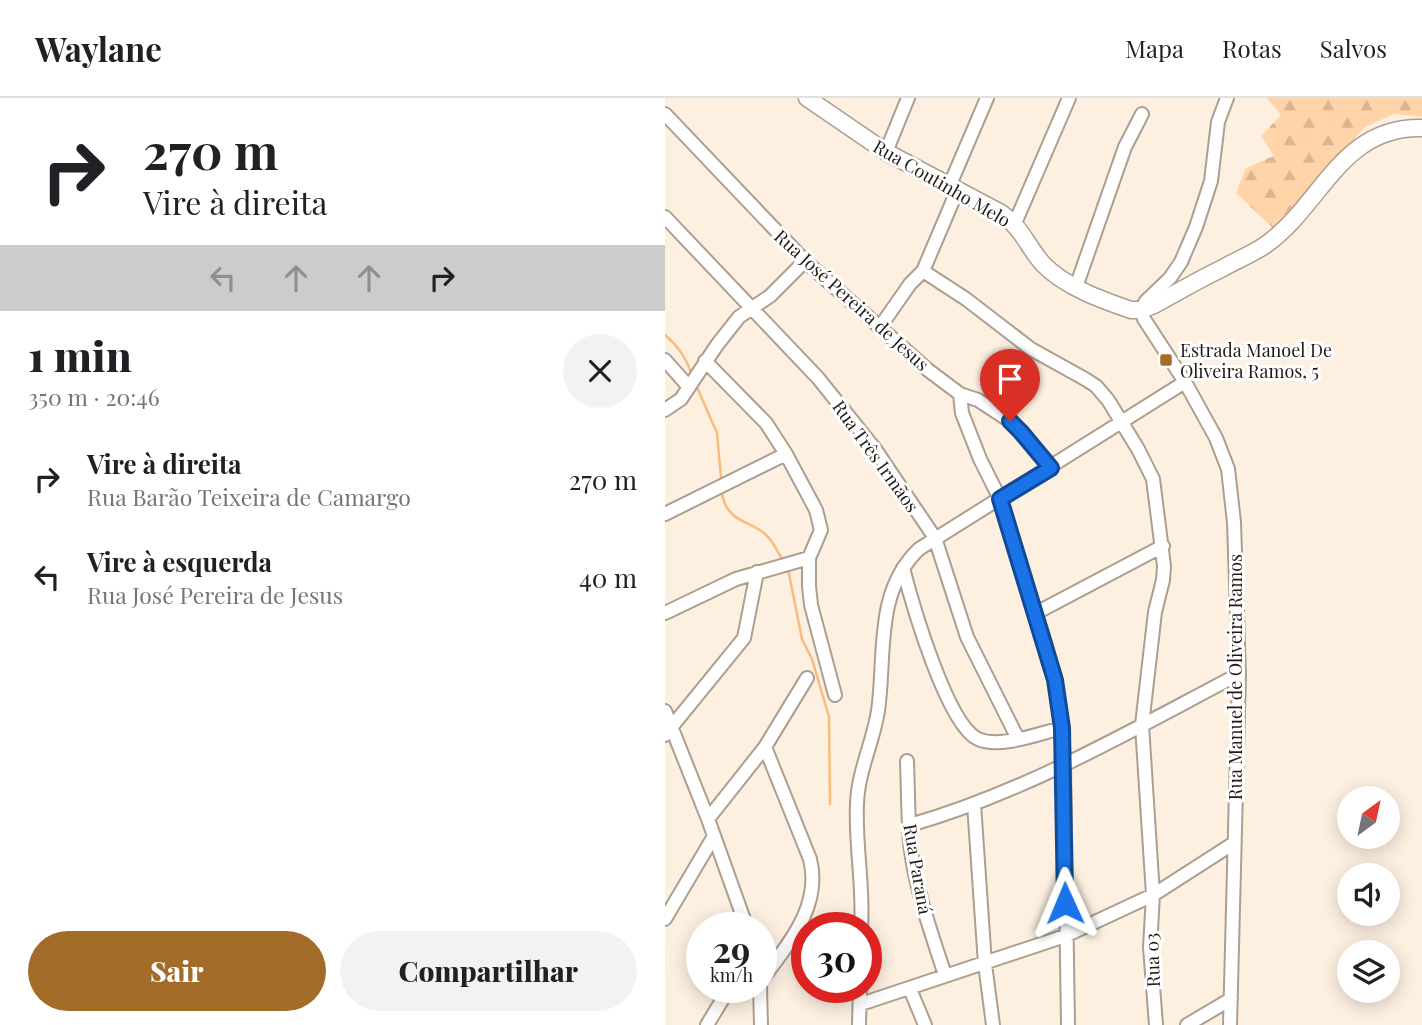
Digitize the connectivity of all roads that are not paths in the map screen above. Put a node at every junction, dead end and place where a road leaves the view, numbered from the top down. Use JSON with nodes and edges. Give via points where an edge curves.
{"nodes":[{"id":1,"x":807,"y":98,"type":"edge"},
{"id":2,"x":908,"y":98,"type":"edge"},
{"id":3,"x":986,"y":98,"type":"edge"},
{"id":4,"x":1069,"y":98,"type":"edge"},
{"id":5,"x":1227,"y":98,"type":"edge"},
{"id":6,"x":825,"y":104,"type":"edge"},
{"id":7,"x":665,"y":114,"type":"edge"},
{"id":8,"x":1142,"y":114,"type":"dead end"},
{"id":9,"x":1422,"y":128,"type":"edge"},
{"id":10,"x":886,"y":152,"type":"junction"},
{"id":11,"x":953,"y":189,"type":"junction"},
{"id":12,"x":665,"y":217,"type":"edge"},
{"id":13,"x":1015,"y":223,"type":"junction"},
{"id":14,"x":805,"y":261,"type":"junction"},
{"id":15,"x":923,"y":271,"type":"junction"},
{"id":16,"x":1076,"y":287,"type":"junction"},
{"id":17,"x":753,"y":310,"type":"junction"},
{"id":18,"x":1142,"y":310,"type":"junction"},
{"id":19,"x":880,"y":327,"type":"junction"},
{"id":20,"x":665,"y":360,"type":"edge"},
{"id":21,"x":704,"y":363,"type":"junction"},
{"id":22,"x":1185,"y":382,"type":"junction"},
{"id":23,"x":689,"y":384,"type":"junction"},
{"id":24,"x":960,"y":394,"type":"junction"},
{"id":25,"x":665,"y":410,"type":"edge"},
{"id":26,"x":1122,"y":422,"type":"junction"},
{"id":27,"x":786,"y":454,"type":"junction"},
{"id":28,"x":1051,"y":468,"type":"junction"},
{"id":29,"x":1000,"y":499,"type":"junction"},
{"id":30,"x":665,"y":514,"type":"edge"},
{"id":31,"x":936,"y":538,"type":"junction"},
{"id":32,"x":1163,"y":545,"type":"junction"},
{"id":33,"x":809,"y":558,"type":"junction"},
{"id":34,"x":903,"y":568,"type":"junction"},
{"id":35,"x":757,"y":572,"type":"junction"},
{"id":36,"x":1036,"y":613,"type":"junction"},
{"id":37,"x":665,"y":614,"type":"edge"},
{"id":38,"x":1239,"y":674,"type":"junction"},
{"id":39,"x":807,"y":678,"type":"dead end"},
{"id":40,"x":835,"y":695,"type":"dead end"},
{"id":41,"x":665,"y":712,"type":"edge"},
{"id":42,"x":1142,"y":725,"type":"junction"},
{"id":43,"x":1062,"y":728,"type":"junction"},
{"id":44,"x":668,"y":731,"type":"edge"},
{"id":45,"x":1018,"y":739,"type":"junction"},
{"id":46,"x":765,"y":747,"type":"junction"},
{"id":47,"x":907,"y":761,"type":"dead end"},
{"id":48,"x":1064,"y":765,"type":"junction"},
{"id":49,"x":974,"y":804,"type":"junction"},
{"id":50,"x":708,"y":819,"type":"junction"},
{"id":51,"x":910,"y":825,"type":"junction"},
{"id":52,"x":713,"y":836,"type":"junction"},
{"id":53,"x":1234,"y":843,"type":"junction"},
{"id":54,"x":1153,"y":895,"type":"junction"},
{"id":55,"x":742,"y":912,"type":"edge"},
{"id":56,"x":862,"y":912,"type":"edge"},
{"id":57,"x":665,"y":919,"type":"edge"},
{"id":58,"x":1065,"y":936,"type":"junction"},
{"id":59,"x":777,"y":959,"type":"edge"},
{"id":60,"x":985,"y":964,"type":"junction"},
{"id":61,"x":945,"y":975,"type":"junction"},
{"id":62,"x":910,"y":989,"type":"junction"},
{"id":63,"x":1231,"y":999,"type":"junction"},
{"id":64,"x":720,"y":1003,"type":"edge"},
{"id":65,"x":760,"y":1003,"type":"edge"},
{"id":66,"x":861,"y":1004,"type":"joint"},
{"id":67,"x":707,"y":1025,"type":"edge"},
{"id":68,"x":761,"y":1025,"type":"edge"},
{"id":69,"x":859,"y":1025,"type":"edge"},
{"id":70,"x":925,"y":1025,"type":"edge"},
{"id":71,"x":993,"y":1025,"type":"edge"},
{"id":72,"x":1068,"y":1025,"type":"edge"},
{"id":73,"x":1156,"y":1025,"type":"edge"},
{"id":74,"x":1187,"y":1025,"type":"edge"},
{"id":75,"x":1230,"y":1025,"type":"edge"}],
"edges":[{"from":1,"to":6,"type":"street","name":"Rua Coutinho Melo"},
{"from":2,"to":10,"type":"street"},
{"from":3,"to":11,"type":"street"},
{"from":4,"to":13,"type":"street"},
{"from":5,"to":18,"type":"street","via":[[1218,122],[1211,181],[1196,227],[1181,262]]},
{"from":6,"to":10,"type":"street","name":"Rua Coutinho Melo"},
{"from":7,"to":14,"type":"street","name":"Rua José Pereira de Jesus"},
{"from":8,"to":16,"type":"street","via":[[1125,147]]},
{"from":9,"to":18,"type":"street","via":[[1404,127],[1367,141],[1349,153],[1265,245]]},
{"from":10,"to":11,"type":"street","name":"Rua Coutinho Melo"},
{"from":11,"to":13,"type":"street","name":"Rua Coutinho Melo"},
{"from":11,"to":15,"type":"street"},
{"from":12,"to":17,"type":"street","name":"Rua Três Irmãos"},
{"from":13,"to":16,"type":"street","name":"Rua Coutinho Melo","via":[[1042,262]]},
{"from":14,"to":17,"type":"street"},
{"from":14,"to":19,"type":"street","name":"Rua José Pereira de Jesus"},
{"from":15,"to":19,"type":"street"},
{"from":15,"to":26,"type":"street","name":"Rua 03","via":[[1031,349],[1096,386]]},
{"from":16,"to":18,"type":"street","name":"Rua Coutinho Melo","via":[[1131,310]]},
{"from":17,"to":21,"type":"street","via":[[739,317]]},
{"from":17,"to":31,"type":"street","name":"Rua Três Irmãos","via":[[818,378],[875,449]]},
{"from":18,"to":22,"type":"street","name":"Rua Manuel de Oliveira Ramos"},
{"from":19,"to":24,"type":"street","name":"Rua José Pereira de Jesus"},
{"from":20,"to":23,"type":"street"},
{"from":21,"to":23,"type":"street"},
{"from":21,"to":27,"type":"street","via":[[766,423]]},
{"from":22,"to":26,"type":"street"},
{"from":22,"to":38,"type":"street","name":"Rua Manuel de Oliveira Ramos","via":[[1228,469],[1237,571]]},
{"from":23,"to":25,"type":"street","via":[[681,399]]},
{"from":24,"to":28,"type":"street","name":"Rua José Pereira de Jesus","via":[[1010,421]]},
{"from":24,"to":29,"type":"street","via":[[970,435]]},
{"from":26,"to":28,"type":"street"},
{"from":26,"to":32,"type":"street","name":"Rua 03","via":[[1153,479]]},
{"from":27,"to":30,"type":"street"},
{"from":27,"to":33,"type":"street","via":[[820,522]]},
{"from":28,"to":29,"type":"street"},
{"from":29,"to":31,"type":"street"},
{"from":29,"to":36,"type":"street"},
{"from":31,"to":34,"type":"street"},
{"from":31,"to":45,"type":"street","name":"Rua Três Irmãos","via":[[967,637]]},
{"from":32,"to":36,"type":"street"},
{"from":32,"to":42,"type":"street","name":"Rua 03","via":[[1163,580]]},
{"from":33,"to":35,"type":"street"},
{"from":33,"to":40,"type":"street","via":[[811,605]]},
{"from":34,"to":45,"type":"street","via":[[925,639],[962,724],[979,740]]},
{"from":34,"to":56,"type":"street","via":[[890,594],[878,711],[858,787]]},
{"from":35,"to":37,"type":"street"},
{"from":35,"to":44,"type":"street","via":[[744,638]]},
{"from":36,"to":43,"type":"street","via":[[1055,680]]},
{"from":38,"to":42,"type":"street"},
{"from":38,"to":53,"type":"street","name":"Rua Manuel de Oliveira Ramos"},
{"from":39,"to":46,"type":"street"},
{"from":41,"to":44,"type":"street"},
{"from":42,"to":48,"type":"street"},
{"from":42,"to":54,"type":"street","name":"Rua 03"},
{"from":43,"to":45,"type":"street"},
{"from":43,"to":48,"type":"street"},
{"from":44,"to":50,"type":"street"},
{"from":46,"to":50,"type":"street"},
{"from":46,"to":59,"type":"street","via":[[814,875],[807,910]]},
{"from":47,"to":51,"type":"street","name":"Rua Paraná"},
{"from":48,"to":49,"type":"street"},
{"from":48,"to":58,"type":"street"},
{"from":49,"to":51,"type":"street"},
{"from":49,"to":60,"type":"street"},
{"from":50,"to":52,"type":"street"},
{"from":51,"to":61,"type":"street","name":"Rua Paraná","via":[[918,888]]},
{"from":52,"to":55,"type":"street"},
{"from":52,"to":57,"type":"street"},
{"from":53,"to":54,"type":"street"},
{"from":53,"to":63,"type":"street","name":"Rua Manuel de Oliveira Ramos"},
{"from":54,"to":58,"type":"street"},
{"from":54,"to":73,"type":"street","name":"Rua 03","via":[[1150,947]]},
{"from":58,"to":60,"type":"street"},
{"from":58,"to":72,"type":"street"},
{"from":60,"to":61,"type":"street"},
{"from":60,"to":71,"type":"street"},
{"from":61,"to":62,"type":"street"},
{"from":62,"to":66,"type":"street"},
{"from":62,"to":70,"type":"street"},
{"from":63,"to":74,"type":"street"},
{"from":63,"to":75,"type":"street","name":"Rua Manuel de Oliveira Ramos"},
{"from":64,"to":67,"type":"street"},
{"from":65,"to":68,"type":"street"},
{"from":66,"to":69,"type":"street"}]}
